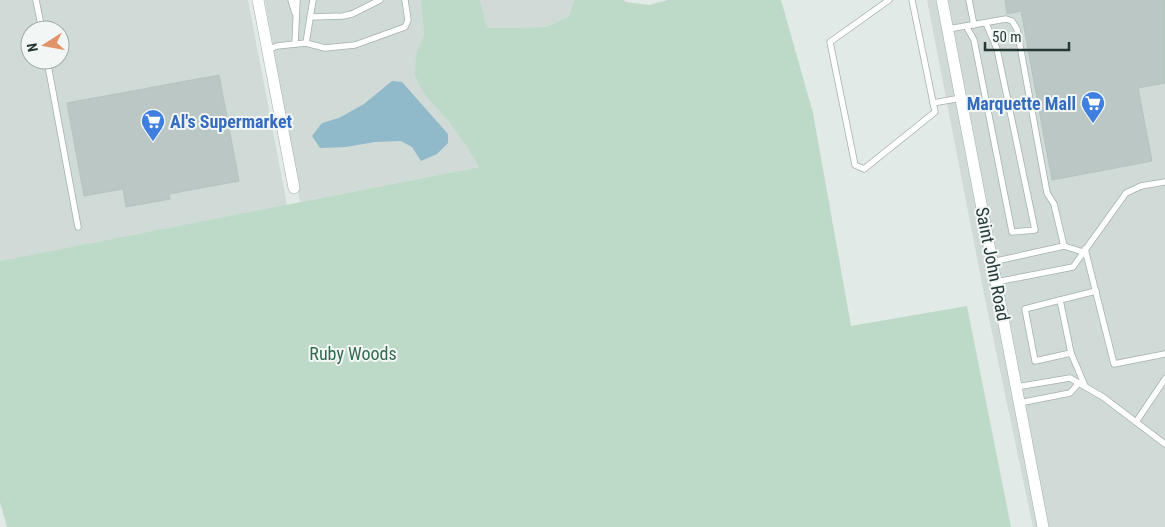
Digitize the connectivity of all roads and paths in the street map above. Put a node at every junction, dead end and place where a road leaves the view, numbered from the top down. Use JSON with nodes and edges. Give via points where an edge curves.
{"nodes":[{"id":1,"x":36,"y":0,"type":"edge"},
{"id":2,"x":258,"y":0,"type":"edge"},
{"id":3,"x":295,"y":0,"type":"edge"},
{"id":4,"x":313,"y":0,"type":"edge"},
{"id":5,"x":380,"y":0,"type":"edge"},
{"id":6,"x":405,"y":0,"type":"edge"},
{"id":7,"x":889,"y":0,"type":"edge"},
{"id":8,"x":912,"y":0,"type":"edge"},
{"id":9,"x":942,"y":0,"type":"edge"},
{"id":10,"x":969,"y":0,"type":"edge"},
{"id":11,"x":310,"y":17,"type":"junction"},
{"id":12,"x":40,"y":20,"type":"edge"},
{"id":13,"x":986,"y":23,"type":"junction"},
{"id":14,"x":974,"y":25,"type":"junction"},
{"id":15,"x":966,"y":26,"type":"junction"},
{"id":16,"x":948,"y":29,"type":"junction"},
{"id":17,"x":306,"y":43,"type":"junction"},
{"id":18,"x":295,"y":44,"type":"junction"},
{"id":19,"x":267,"y":50,"type":"junction"},
{"id":20,"x":49,"y":70,"type":"edge"},
{"id":21,"x":961,"y":98,"type":"junction"},
{"id":22,"x":933,"y":103,"type":"junction"},
{"id":23,"x":1165,"y":182,"type":"edge"},
{"id":24,"x":294,"y":188,"type":"dead end"},
{"id":25,"x":78,"y":227,"type":"dead end"},
{"id":26,"x":1064,"y":246,"type":"junction"},
{"id":27,"x":1084,"y":250,"type":"junction"},
{"id":28,"x":992,"y":262,"type":"junction"},
{"id":29,"x":996,"y":282,"type":"junction"},
{"id":30,"x":1096,"y":291,"type":"junction"},
{"id":31,"x":1060,"y":300,"type":"junction"},
{"id":32,"x":1071,"y":353,"type":"junction"},
{"id":33,"x":1165,"y":354,"type":"edge"},
{"id":34,"x":1165,"y":379,"type":"edge"},
{"id":35,"x":1082,"y":385,"type":"junction"},
{"id":36,"x":1016,"y":386,"type":"junction"},
{"id":37,"x":1019,"y":403,"type":"junction"},
{"id":38,"x":1136,"y":422,"type":"junction"},
{"id":39,"x":1165,"y":444,"type":"edge"},
{"id":40,"x":1043,"y":527,"type":"edge"}],
"edges":[{"from":1,"to":12,"type":"lane"},
{"from":2,"to":19,"type":"street"},
{"from":3,"to":18,"type":"lane"},
{"from":4,"to":11,"type":"lane"},
{"from":5,"to":11,"type":"lane","via":[[352,14]]},
{"from":6,"to":17,"type":"lane","via":[[408,20],[405,27],[355,45],[325,48]]},
{"from":7,"to":22,"type":"lane","via":[[830,42],[855,165],[864,169],[935,112]]},
{"from":8,"to":22,"type":"lane"},
{"from":9,"to":16,"type":"street","name":"Saint John Road"},
{"from":10,"to":14,"type":"lane"},
{"from":11,"to":17,"type":"lane"},
{"from":13,"to":14,"type":"lane"},
{"from":13,"to":15,"type":"lane","via":[[997,49],[1035,230],[1012,232],[974,40]]},
{"from":13,"to":26,"type":"lane","via":[[1006,19],[1012,21],[1017,29],[1047,193],[1054,204]]},
{"from":14,"to":15,"type":"lane"},
{"from":15,"to":16,"type":"lane"},
{"from":16,"to":21,"type":"street","name":"Saint John Road"},
{"from":17,"to":18,"type":"lane"},
{"from":18,"to":19,"type":"lane"},
{"from":19,"to":24,"type":"street"},
{"from":20,"to":25,"type":"lane"},
{"from":21,"to":22,"type":"lane"},
{"from":21,"to":28,"type":"street","name":"Saint John Road"},
{"from":23,"to":27,"type":"lane","via":[[1140,186],[1126,193]]},
{"from":26,"to":27,"type":"lane"},
{"from":26,"to":28,"type":"lane"},
{"from":27,"to":29,"type":"lane","via":[[1073,267]]},
{"from":27,"to":30,"type":"lane"},
{"from":28,"to":29,"type":"street","name":"Saint John Road"},
{"from":29,"to":36,"type":"street","name":"Saint John Road"},
{"from":30,"to":31,"type":"lane"},
{"from":30,"to":33,"type":"lane","via":[[1114,364]]},
{"from":31,"to":32,"type":"lane"},
{"from":31,"to":32,"type":"lane","via":[[1025,309],[1035,361]]},
{"from":32,"to":35,"type":"lane"},
{"from":34,"to":38,"type":"lane"},
{"from":35,"to":36,"type":"lane","via":[[1070,378]]},
{"from":35,"to":37,"type":"lane","via":[[1070,393]]},
{"from":35,"to":38,"type":"lane"},
{"from":36,"to":37,"type":"street","name":"Saint John Road"},
{"from":37,"to":40,"type":"street","name":"Saint John Road"},
{"from":38,"to":39,"type":"lane"}]}
